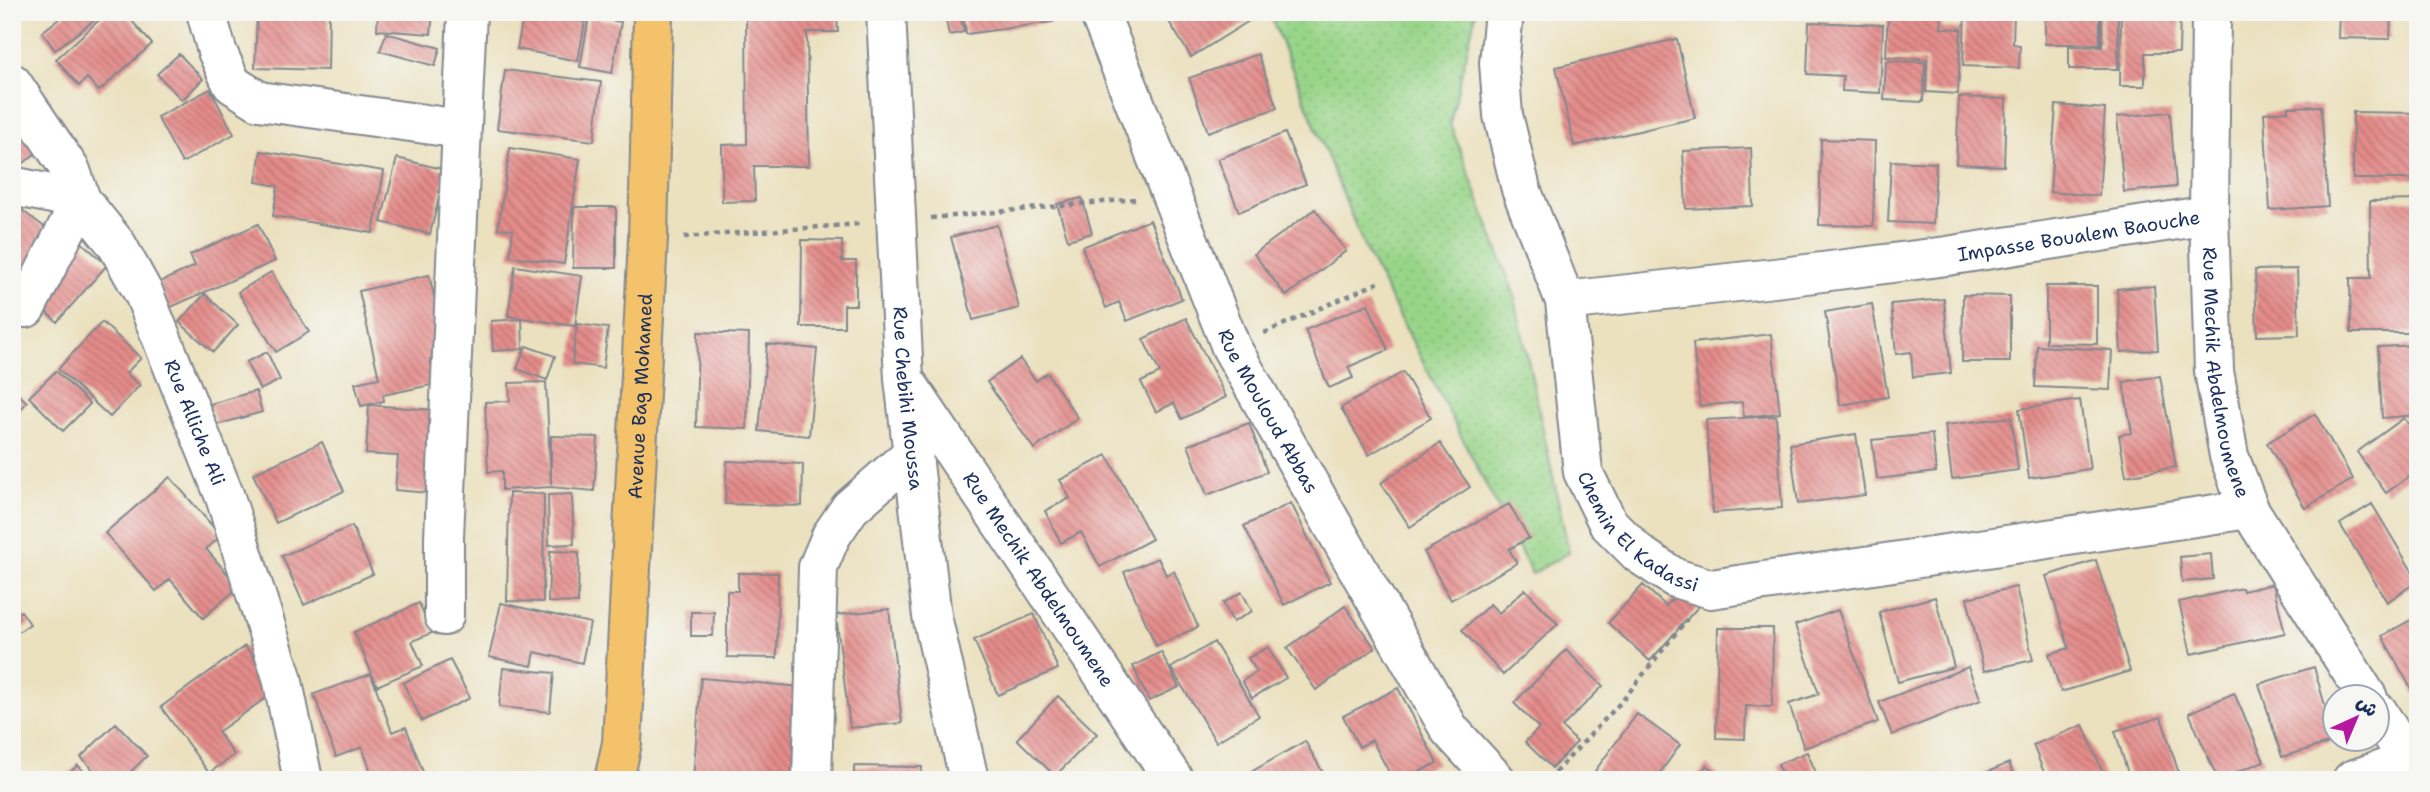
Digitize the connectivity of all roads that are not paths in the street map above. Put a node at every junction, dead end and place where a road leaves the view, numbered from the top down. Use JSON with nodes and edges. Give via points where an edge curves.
{"nodes":[{"id":1,"x":206,"y":12,"type":"edge"},
{"id":2,"x":467,"y":12,"type":"edge"},
{"id":3,"x":653,"y":12,"type":"edge"},
{"id":4,"x":886,"y":12,"type":"edge"},
{"id":5,"x":1099,"y":12,"type":"edge"},
{"id":6,"x":1504,"y":12,"type":"edge"},
{"id":7,"x":2211,"y":12,"type":"edge"},
{"id":8,"x":12,"y":83,"type":"edge"},
{"id":9,"x":461,"y":129,"type":"junction"},
{"id":10,"x":12,"y":186,"type":"edge"},
{"id":11,"x":81,"y":200,"type":"junction"},
{"id":12,"x":2209,"y":215,"type":"junction"},
{"id":13,"x":1565,"y":301,"type":"junction"},
{"id":14,"x":26,"y":308,"type":"dead end"},
{"id":15,"x":904,"y":379,"type":"junction"},
{"id":16,"x":914,"y":452,"type":"junction"},
{"id":17,"x":2249,"y":509,"type":"junction"},
{"id":18,"x":444,"y":616,"type":"dead end"},
{"id":19,"x":2359,"y":684,"type":"edge"},
{"id":20,"x":2392,"y":735,"type":"edge"},
{"id":21,"x":624,"y":761,"type":"edge"},
{"id":22,"x":2413,"y":769,"type":"edge"},
{"id":23,"x":303,"y":780,"type":"edge"},
{"id":24,"x":614,"y":780,"type":"edge"},
{"id":25,"x":812,"y":780,"type":"edge"},
{"id":26,"x":969,"y":780,"type":"edge"},
{"id":27,"x":1174,"y":780,"type":"edge"},
{"id":28,"x":1496,"y":780,"type":"edge"},
{"id":29,"x":2352,"y":780,"type":"edge"}],
"edges":[{"from":1,"to":9,"type":"street","via":[[232,84],[260,101]]},
{"from":2,"to":9,"type":"street"},
{"from":3,"to":21,"type":"main road","name":"Avenue Bag Mohamed","via":[[648,239]]},
{"from":4,"to":15,"type":"street","name":"Rue Chebihi Moussa"},
{"from":5,"to":28,"type":"street","name":"Rue Mouloud Abbas","via":[[1231,347],[1450,730]]},
{"from":6,"to":13,"type":"street","name":"Chemin El Kadassi","via":[[1499,62],[1503,116],[1521,189]]},
{"from":7,"to":12,"type":"street","name":"Rue Mechik Abdelmoumene"},
{"from":8,"to":11,"type":"street","name":"Rue Alliche Ali","via":[[71,171]]},
{"from":9,"to":18,"type":"street"},
{"from":10,"to":11,"type":"street"},
{"from":11,"to":14,"type":"street"},
{"from":11,"to":23,"type":"street","name":"Rue Alliche Ali","via":[[117,245],[144,295],[225,497],[282,677]]},
{"from":12,"to":13,"type":"street","name":"Impasse Boualem Baouche","via":[[1947,256]]},
{"from":12,"to":17,"type":"street","name":"Rue Mechik Abdelmoumene","via":[[2214,371],[2229,456]]},
{"from":13,"to":17,"type":"street","name":"Chemin El Kadassi","via":[[1583,472],[1608,523],[1639,554],[1675,578],[1711,589]]},
{"from":15,"to":16,"type":"street","name":"Rue Chebihi Moussa"},
{"from":15,"to":27,"type":"street","name":"Rue Mechik Abdelmoumene"},
{"from":16,"to":25,"type":"street","via":[[850,508],[818,567]]},
{"from":16,"to":26,"type":"street","name":"Rue Chebihi Moussa","via":[[932,616]]},
{"from":17,"to":19,"type":"street","name":"Rue Mechik Abdelmoumene"},
{"from":20,"to":22,"type":"street"},
{"from":21,"to":24,"type":"main road","name":"Avenue Bag Mohamed"},
{"from":22,"to":29,"type":"street"}]}
